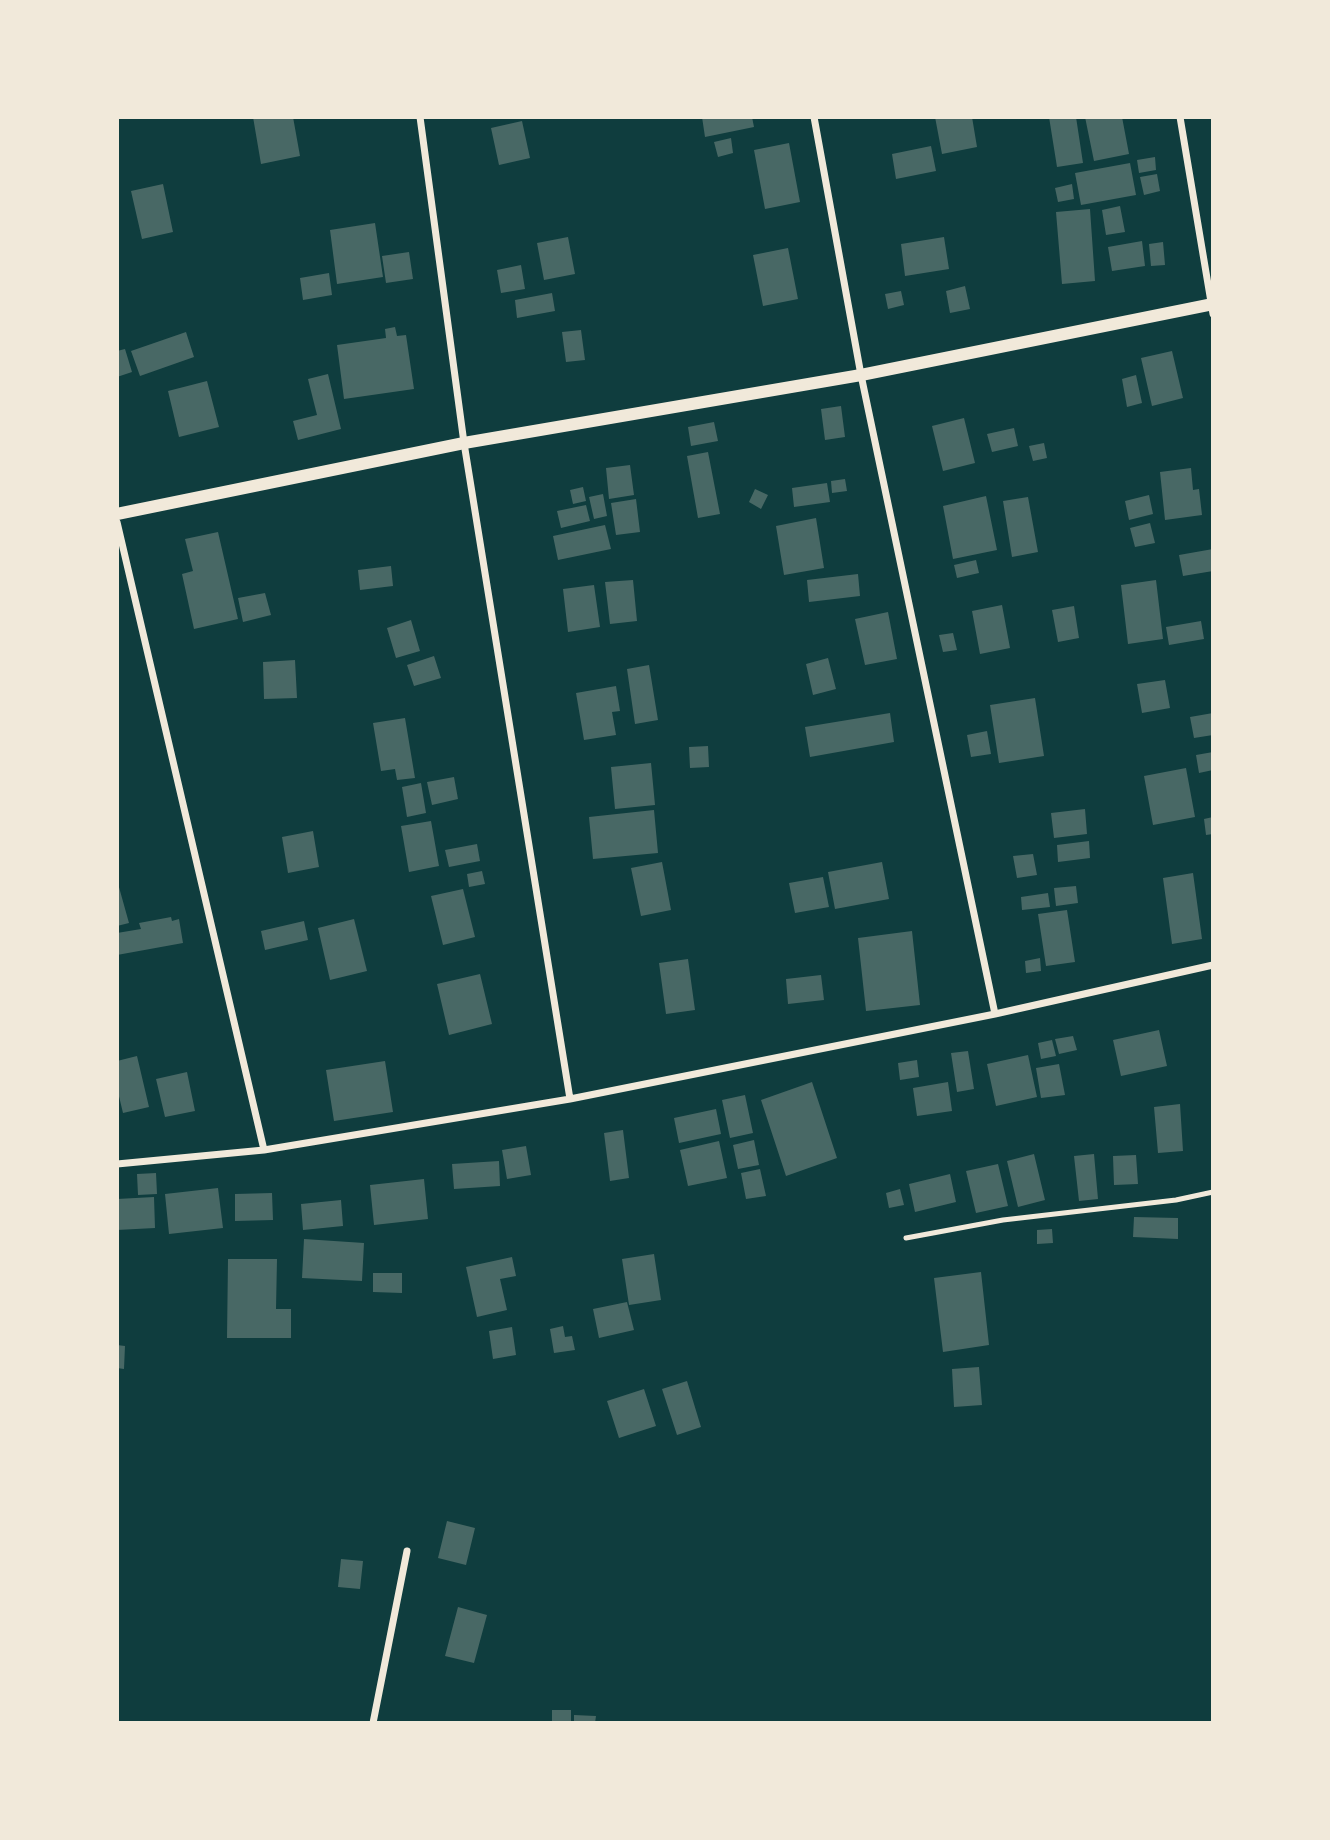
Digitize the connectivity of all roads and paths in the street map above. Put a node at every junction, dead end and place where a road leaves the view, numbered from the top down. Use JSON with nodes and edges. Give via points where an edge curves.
{"nodes":[{"id":1,"x":420,"y":117,"type":"edge"},
{"id":2,"x":814,"y":117,"type":"edge"},
{"id":3,"x":1180,"y":117,"type":"edge"},
{"id":4,"x":1212,"y":308,"type":"edge"},
{"id":5,"x":861,"y":375,"type":"junction"},
{"id":6,"x":464,"y":443,"type":"junction"},
{"id":7,"x":117,"y":513,"type":"edge"},
{"id":8,"x":117,"y":522,"type":"edge"},
{"id":9,"x":1213,"y":965,"type":"edge"},
{"id":10,"x":995,"y":1014,"type":"junction"},
{"id":11,"x":570,"y":1099,"type":"junction"},
{"id":12,"x":264,"y":1150,"type":"junction"},
{"id":13,"x":117,"y":1164,"type":"edge"},
{"id":14,"x":1213,"y":1192,"type":"edge"},
{"id":15,"x":906,"y":1238,"type":"dead end"},
{"id":16,"x":407,"y":1551,"type":"dead end"},
{"id":17,"x":373,"y":1723,"type":"edge"}],
"edges":[{"from":1,"to":6,"type":"street"},
{"from":2,"to":5,"type":"street"},
{"from":3,"to":4,"type":"street"},
{"from":4,"to":5,"type":"street"},
{"from":5,"to":6,"type":"street"},
{"from":5,"to":10,"type":"street"},
{"from":6,"to":7,"type":"street"},
{"from":6,"to":11,"type":"street"},
{"from":8,"to":12,"type":"street"},
{"from":9,"to":10,"type":"street"},
{"from":10,"to":11,"type":"street"},
{"from":11,"to":12,"type":"street"},
{"from":12,"to":13,"type":"street"},
{"from":14,"to":15,"type":"lane"},
{"from":16,"to":17,"type":"street"}]}
